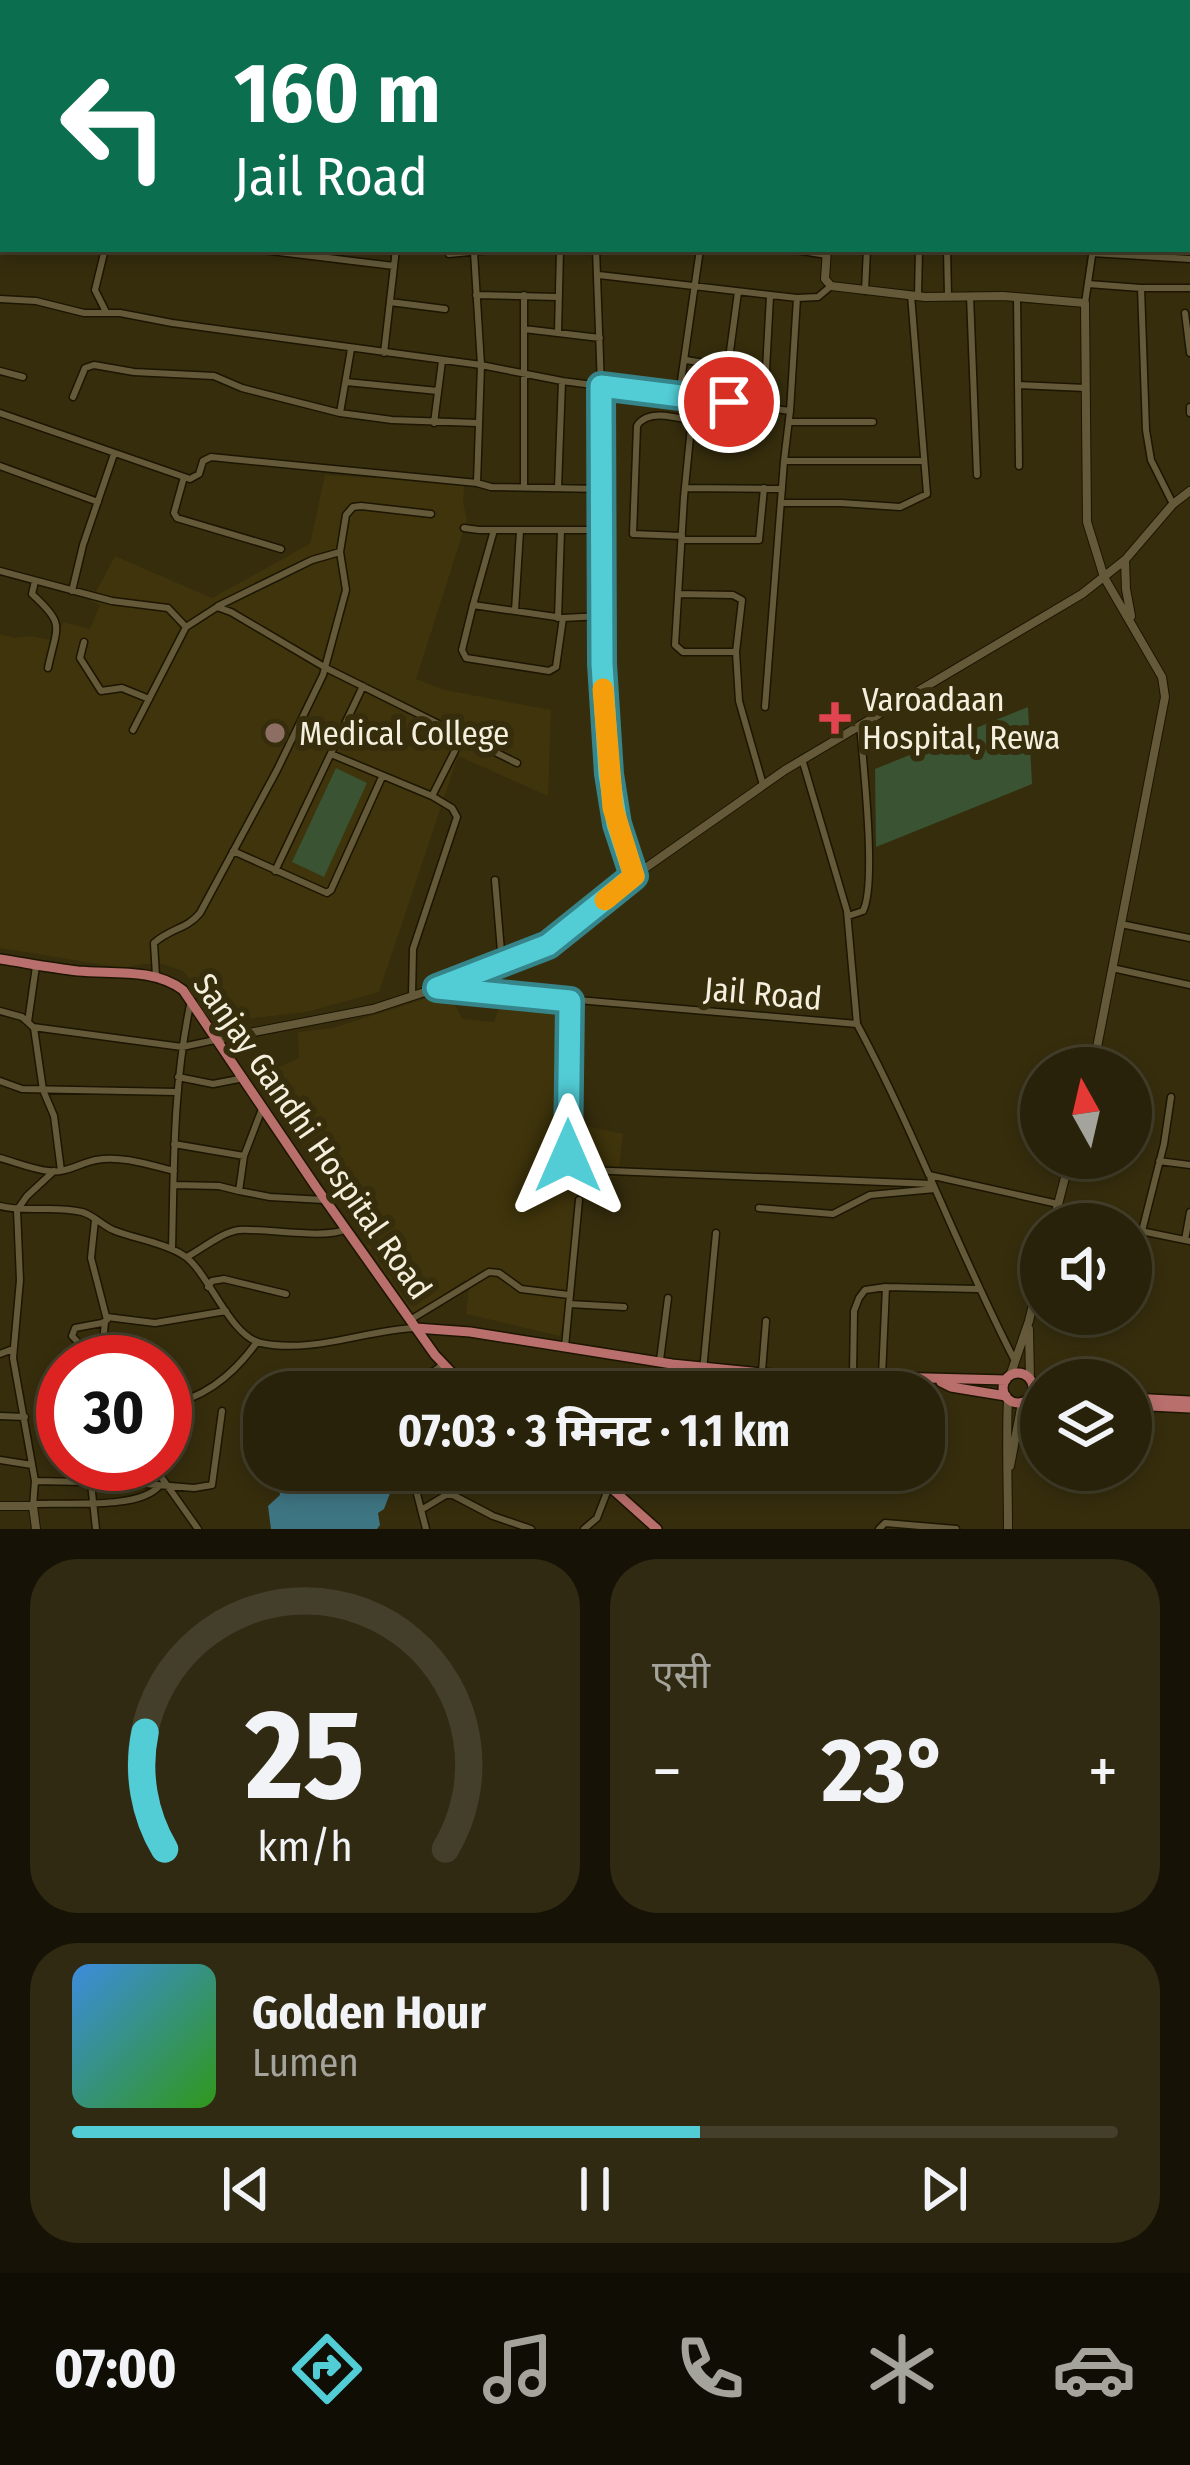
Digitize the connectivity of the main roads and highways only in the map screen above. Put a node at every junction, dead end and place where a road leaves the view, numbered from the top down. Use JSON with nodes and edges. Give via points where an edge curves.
{"nodes":[{"id":1,"x":827,"y":252,"type":"edge"},
{"id":2,"x":1190,"y":491,"type":"edge"},
{"id":3,"x":1125,"y":560,"type":"junction"},
{"id":4,"x":1104,"y":577,"type":"junction"},
{"id":5,"x":1132,"y":624,"type":"junction"},
{"id":6,"x":0,"y":959,"type":"edge"},
{"id":7,"x":218,"y":1039,"type":"junction"},
{"id":8,"x":1097,"y":1047,"type":"edge"},
{"id":9,"x":413,"y":1324,"type":"junction"},
{"id":10,"x":1024,"y":1335,"type":"edge"},
{"id":11,"x":450,"y":1371,"type":"edge"},
{"id":12,"x":750,"y":1371,"type":"edge"},
{"id":13,"x":1020,"y":1375,"type":"edge"},
{"id":14,"x":945,"y":1378,"type":"edge"},
{"id":15,"x":1008,"y":1378,"type":"junction"},
{"id":16,"x":945,"y":1384,"type":"edge"},
{"id":17,"x":1007,"y":1398,"type":"junction"},
{"id":18,"x":1020,"y":1400,"type":"edge"},
{"id":19,"x":1152,"y":1402,"type":"edge"},
{"id":20,"x":1190,"y":1404,"type":"edge"},
{"id":21,"x":1020,"y":1425,"type":"edge"},
{"id":22,"x":1009,"y":1470,"type":"junction"},
{"id":23,"x":615,"y":1491,"type":"edge"},
{"id":24,"x":0,"y":1506,"type":"edge"},
{"id":25,"x":651,"y":1527,"type":"edge"},
{"id":26,"x":35,"y":1529,"type":"edge"},
{"id":27,"x":1008,"y":1529,"type":"edge"}],
"edges":[{"from":1,"to":4,"type":"main road","via":[[831,286],[1085,303],[1087,522]]},
{"from":2,"to":3,"type":"main road"},
{"from":3,"to":4,"type":"main road"},
{"from":3,"to":5,"type":"main road"},
{"from":4,"to":5,"type":"main road"},
{"from":4,"to":7,"type":"main road","via":[[763,785],[548,945],[373,1010]]},
{"from":5,"to":8,"type":"main road","via":[[1165,697]]},
{"from":6,"to":7,"type":"main road","name":"Sanjay Gandhi Hospital Road","via":[[170,980]]},
{"from":7,"to":9,"type":"main road","name":"Sanjay Gandhi Hospital Road"},
{"from":9,"to":11,"type":"main road","name":"Sanjay Gandhi Hospital Road"},
{"from":9,"to":12,"type":"main road"},
{"from":10,"to":15,"type":"main road"},
{"from":13,"to":15,"type":"main road"},
{"from":14,"to":15,"type":"main road"},
{"from":15,"to":17,"type":"main road"},
{"from":16,"to":17,"type":"main road"},
{"from":17,"to":18,"type":"main road"},
{"from":17,"to":22,"type":"main road"},
{"from":19,"to":20,"type":"main road"},
{"from":21,"to":22,"type":"main road"},
{"from":22,"to":27,"type":"main road"},
{"from":23,"to":25,"type":"main road"},
{"from":24,"to":26,"type":"main road","via":[[33,1505]]}]}
